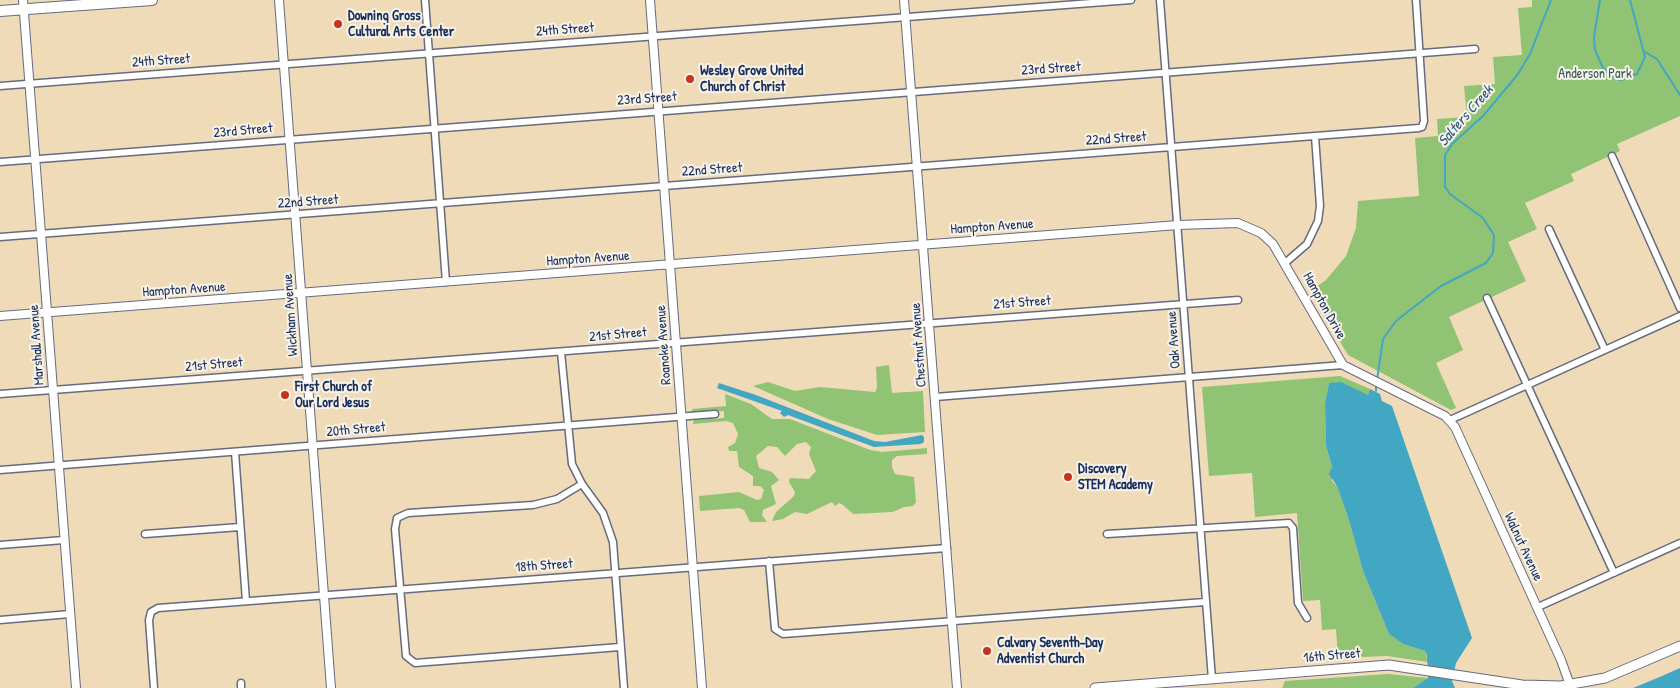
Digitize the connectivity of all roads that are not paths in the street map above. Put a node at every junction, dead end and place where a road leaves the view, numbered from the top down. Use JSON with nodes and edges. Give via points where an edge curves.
{"nodes":[{"id":1,"x":152,"y":0,"type":"edge"},
{"id":2,"x":279,"y":0,"type":"edge"},
{"id":3,"x":425,"y":0,"type":"edge"},
{"id":4,"x":650,"y":0,"type":"edge"},
{"id":5,"x":904,"y":0,"type":"edge"},
{"id":6,"x":1131,"y":0,"type":"edge"},
{"id":7,"x":1160,"y":0,"type":"edge"},
{"id":8,"x":1416,"y":0,"type":"edge"},
{"id":9,"x":24,"y":5,"type":"edge"},
{"id":10,"x":0,"y":12,"type":"edge"},
{"id":11,"x":906,"y":17,"type":"junction"},
{"id":12,"x":652,"y":36,"type":"junction"},
{"id":13,"x":1475,"y":49,"type":"dead end"},
{"id":14,"x":429,"y":53,"type":"junction"},
{"id":15,"x":1420,"y":54,"type":"junction"},
{"id":16,"x":285,"y":65,"type":"junction"},
{"id":17,"x":1166,"y":73,"type":"junction"},
{"id":18,"x":30,"y":84,"type":"junction"},
{"id":19,"x":0,"y":86,"type":"edge"},
{"id":20,"x":912,"y":92,"type":"junction"},
{"id":21,"x":659,"y":111,"type":"junction"},
{"id":22,"x":434,"y":129,"type":"junction"},
{"id":23,"x":1315,"y":136,"type":"junction"},
{"id":24,"x":290,"y":140,"type":"junction"},
{"id":25,"x":1172,"y":148,"type":"junction"},
{"id":26,"x":1612,"y":156,"type":"dead end"},
{"id":27,"x":36,"y":160,"type":"junction"},
{"id":28,"x":0,"y":162,"type":"edge"},
{"id":29,"x":918,"y":167,"type":"junction"},
{"id":30,"x":664,"y":186,"type":"junction"},
{"id":31,"x":440,"y":203,"type":"junction"},
{"id":32,"x":296,"y":215,"type":"junction"},
{"id":33,"x":1178,"y":225,"type":"junction"},
{"id":34,"x":1549,"y":229,"type":"dead end"},
{"id":35,"x":41,"y":234,"type":"junction"},
{"id":36,"x":0,"y":237,"type":"edge"},
{"id":37,"x":924,"y":244,"type":"junction"},
{"id":38,"x":1285,"y":263,"type":"junction"},
{"id":39,"x":670,"y":265,"type":"junction"},
{"id":40,"x":446,"y":282,"type":"junction"},
{"id":41,"x":302,"y":293,"type":"junction"},
{"id":42,"x":1487,"y":298,"type":"dead end"},
{"id":43,"x":1238,"y":300,"type":"dead end"},
{"id":44,"x":1184,"y":303,"type":"junction"},
{"id":45,"x":1680,"y":308,"type":"edge"},
{"id":46,"x":48,"y":312,"type":"junction"},
{"id":47,"x":0,"y":316,"type":"edge"},
{"id":48,"x":1680,"y":316,"type":"edge"},
{"id":49,"x":930,"y":322,"type":"junction"},
{"id":50,"x":676,"y":343,"type":"junction"},
{"id":51,"x":1605,"y":350,"type":"junction"},
{"id":52,"x":561,"y":352,"type":"junction"},
{"id":53,"x":1343,"y":365,"type":"junction"},
{"id":54,"x":308,"y":370,"type":"junction"},
{"id":55,"x":1189,"y":377,"type":"junction"},
{"id":56,"x":1527,"y":386,"type":"junction"},
{"id":57,"x":53,"y":390,"type":"junction"},
{"id":58,"x":0,"y":394,"type":"edge"},
{"id":59,"x":935,"y":397,"type":"junction"},
{"id":60,"x":715,"y":414,"type":"dead end"},
{"id":61,"x":682,"y":416,"type":"junction"},
{"id":62,"x":1450,"y":420,"type":"junction"},
{"id":63,"x":567,"y":425,"type":"junction"},
{"id":64,"x":313,"y":446,"type":"junction"},
{"id":65,"x":235,"y":452,"type":"junction"},
{"id":66,"x":59,"y":465,"type":"junction"},
{"id":67,"x":0,"y":470,"type":"edge"},
{"id":68,"x":582,"y":484,"type":"junction"},
{"id":69,"x":240,"y":527,"type":"junction"},
{"id":70,"x":1200,"y":528,"type":"junction"},
{"id":71,"x":145,"y":534,"type":"dead end"},
{"id":72,"x":1107,"y":534,"type":"dead end"},
{"id":73,"x":64,"y":540,"type":"junction"},
{"id":74,"x":1680,"y":543,"type":"edge"},
{"id":75,"x":0,"y":545,"type":"edge"},
{"id":76,"x":947,"y":548,"type":"junction"},
{"id":77,"x":770,"y":561,"type":"junction"},
{"id":78,"x":693,"y":566,"type":"junction"},
{"id":79,"x":615,"y":573,"type":"junction"},
{"id":80,"x":1614,"y":573,"type":"junction"},
{"id":81,"x":400,"y":589,"type":"junction"},
{"id":82,"x":324,"y":595,"type":"junction"},
{"id":83,"x":246,"y":601,"type":"junction"},
{"id":84,"x":1206,"y":602,"type":"junction"},
{"id":85,"x":1538,"y":607,"type":"junction"},
{"id":86,"x":70,"y":614,"type":"junction"},
{"id":87,"x":1307,"y":618,"type":"dead end"},
{"id":88,"x":0,"y":620,"type":"edge"},
{"id":89,"x":953,"y":622,"type":"junction"},
{"id":90,"x":1680,"y":646,"type":"edge"},
{"id":91,"x":620,"y":647,"type":"junction"},
{"id":92,"x":1212,"y":679,"type":"junction"},
{"id":93,"x":1570,"y":685,"type":"junction"},
{"id":94,"x":1122,"y":687,"type":"edge"},
{"id":95,"x":76,"y":688,"type":"edge"},
{"id":96,"x":154,"y":688,"type":"edge"},
{"id":97,"x":332,"y":688,"type":"edge"},
{"id":98,"x":624,"y":688,"type":"edge"},
{"id":99,"x":702,"y":688,"type":"edge"},
{"id":100,"x":957,"y":688,"type":"edge"},
{"id":101,"x":1095,"y":688,"type":"edge"}],
"edges":[{"from":1,"to":9,"type":"main road"},
{"from":2,"to":16,"type":"street","name":"Wickham Avenue"},
{"from":3,"to":14,"type":"street"},
{"from":4,"to":12,"type":"street","name":"Roanoke Avenue"},
{"from":5,"to":11,"type":"street","name":"Chestnut Avenue"},
{"from":6,"to":11,"type":"street","name":"24th Street"},
{"from":7,"to":17,"type":"street","name":"Oak Avenue"},
{"from":8,"to":15,"type":"street"},
{"from":9,"to":10,"type":"main road"},
{"from":9,"to":18,"type":"street","name":"Marshall Avenue"},
{"from":11,"to":12,"type":"street","name":"24th Street"},
{"from":11,"to":20,"type":"street","name":"Chestnut Avenue"},
{"from":12,"to":14,"type":"street","name":"24th Street"},
{"from":12,"to":21,"type":"street","name":"Roanoke Avenue"},
{"from":13,"to":15,"type":"street","name":"23rd Street"},
{"from":14,"to":16,"type":"street","name":"24th Street"},
{"from":14,"to":22,"type":"street"},
{"from":15,"to":17,"type":"street","name":"23rd Street"},
{"from":15,"to":23,"type":"street","name":"22nd Street","via":[[1424,124],[1419,128]]},
{"from":16,"to":18,"type":"street","name":"24th Street"},
{"from":16,"to":24,"type":"street","name":"Wickham Avenue"},
{"from":17,"to":20,"type":"street","name":"23rd Street"},
{"from":17,"to":25,"type":"street","name":"Oak Avenue"},
{"from":18,"to":19,"type":"street","name":"24th Street"},
{"from":18,"to":27,"type":"street","name":"Marshall Avenue"},
{"from":20,"to":21,"type":"street","name":"23rd Street"},
{"from":20,"to":29,"type":"street","name":"Chestnut Avenue"},
{"from":21,"to":22,"type":"street","name":"23rd Street"},
{"from":21,"to":30,"type":"street","name":"Roanoke Avenue"},
{"from":22,"to":24,"type":"street","name":"23rd Street"},
{"from":22,"to":31,"type":"street"},
{"from":23,"to":25,"type":"street","name":"22nd Street"},
{"from":23,"to":38,"type":"street","via":[[1320,206],[1318,221],[1307,244]]},
{"from":24,"to":27,"type":"street","name":"23rd Street"},
{"from":24,"to":32,"type":"street","name":"Wickham Avenue"},
{"from":25,"to":29,"type":"street","name":"22nd Street"},
{"from":25,"to":33,"type":"street","name":"Oak Avenue"},
{"from":26,"to":45,"type":"street"},
{"from":27,"to":28,"type":"street","name":"23rd Street"},
{"from":27,"to":35,"type":"street","name":"Marshall Avenue"},
{"from":29,"to":30,"type":"street","name":"22nd Street"},
{"from":29,"to":37,"type":"street","name":"Chestnut Avenue"},
{"from":30,"to":31,"type":"street","name":"22nd Street"},
{"from":30,"to":39,"type":"street","name":"Roanoke Avenue"},
{"from":31,"to":32,"type":"street","name":"22nd Street"},
{"from":31,"to":40,"type":"street"},
{"from":32,"to":35,"type":"street","name":"22nd Street"},
{"from":32,"to":41,"type":"street","name":"Wickham Avenue"},
{"from":33,"to":37,"type":"street","name":"Hampton Avenue"},
{"from":33,"to":38,"type":"street","name":"Hampton Drive","via":[[1227,222],[1246,225],[1268,239]]},
{"from":33,"to":44,"type":"street","name":"Oak Avenue"},
{"from":34,"to":51,"type":"street"},
{"from":35,"to":36,"type":"street","name":"22nd Street"},
{"from":35,"to":46,"type":"street","name":"Marshall Avenue"},
{"from":37,"to":39,"type":"street","name":"Hampton Avenue"},
{"from":37,"to":49,"type":"street","name":"Chestnut Avenue"},
{"from":38,"to":53,"type":"street","name":"Hampton Drive"},
{"from":39,"to":40,"type":"street","name":"Hampton Avenue"},
{"from":39,"to":50,"type":"street","name":"Roanoke Avenue"},
{"from":40,"to":41,"type":"street","name":"Hampton Avenue"},
{"from":41,"to":46,"type":"street","name":"Hampton Avenue"},
{"from":41,"to":54,"type":"street","name":"Wickham Avenue"},
{"from":42,"to":56,"type":"street"},
{"from":43,"to":44,"type":"street","name":"21st Street"},
{"from":44,"to":49,"type":"street","name":"21st Street"},
{"from":44,"to":55,"type":"street","name":"Oak Avenue"},
{"from":46,"to":47,"type":"street","name":"Hampton Avenue"},
{"from":46,"to":57,"type":"street","name":"Marshall Avenue"},
{"from":48,"to":51,"type":"street"},
{"from":49,"to":50,"type":"street","name":"21st Street"},
{"from":49,"to":59,"type":"street","name":"Chestnut Avenue"},
{"from":50,"to":52,"type":"street","name":"21st Street"},
{"from":50,"to":61,"type":"street","name":"Roanoke Avenue"},
{"from":51,"to":56,"type":"street"},
{"from":52,"to":54,"type":"street","name":"21st Street"},
{"from":52,"to":63,"type":"street"},
{"from":53,"to":55,"type":"street"},
{"from":53,"to":62,"type":"street"},
{"from":54,"to":57,"type":"street","name":"21st Street"},
{"from":54,"to":64,"type":"street","name":"Wickham Avenue"},
{"from":55,"to":59,"type":"street"},
{"from":55,"to":70,"type":"street","name":"Oak Avenue"},
{"from":56,"to":62,"type":"street"},
{"from":56,"to":80,"type":"street"},
{"from":57,"to":58,"type":"street","name":"21st Street"},
{"from":57,"to":66,"type":"street","name":"Marshall Avenue"},
{"from":59,"to":76,"type":"street","name":"Chestnut Avenue"},
{"from":60,"to":61,"type":"street","name":"20th Street"},
{"from":61,"to":63,"type":"street","name":"20th Street"},
{"from":61,"to":78,"type":"street","name":"Roanoke Avenue"},
{"from":62,"to":85,"type":"street","name":"Walnut Avenue"},
{"from":63,"to":64,"type":"street","name":"20th Street"},
{"from":63,"to":68,"type":"street","via":[[569,453]]},
{"from":64,"to":65,"type":"street","name":"20th Street"},
{"from":64,"to":82,"type":"street","name":"Wickham Avenue"},
{"from":65,"to":66,"type":"street","name":"20th Street"},
{"from":65,"to":69,"type":"street"},
{"from":66,"to":67,"type":"street","name":"20th Street"},
{"from":66,"to":73,"type":"street","name":"Marshall Avenue"},
{"from":68,"to":79,"type":"street","via":[[598,503],[607,522]]},
{"from":68,"to":81,"type":"street","via":[[557,499],[533,505],[401,515],[395,529]]},
{"from":69,"to":71,"type":"street"},
{"from":69,"to":83,"type":"street"},
{"from":70,"to":72,"type":"street"},
{"from":70,"to":84,"type":"street","name":"Oak Avenue"},
{"from":70,"to":87,"type":"street","via":[[1284,522],[1293,528],[1298,603]]},
{"from":73,"to":75,"type":"street"},
{"from":73,"to":86,"type":"street","name":"Marshall Avenue"},
{"from":74,"to":80,"type":"street"},
{"from":76,"to":77,"type":"street","name":"18th Street"},
{"from":76,"to":89,"type":"street","name":"Chestnut Avenue"},
{"from":77,"to":78,"type":"street","name":"18th Street"},
{"from":77,"to":89,"type":"street","via":[[777,634]]},
{"from":78,"to":79,"type":"street","name":"18th Street"},
{"from":78,"to":99,"type":"street","name":"Roanoke Avenue"},
{"from":79,"to":81,"type":"street","name":"18th Street"},
{"from":79,"to":91,"type":"street"},
{"from":80,"to":85,"type":"street"},
{"from":81,"to":82,"type":"street","name":"18th Street"},
{"from":81,"to":91,"type":"street","via":[[406,656],[415,663]]},
{"from":82,"to":83,"type":"street","name":"18th Street"},
{"from":82,"to":97,"type":"street","name":"Wickham Avenue"},
{"from":83,"to":96,"type":"street","name":"18th Street","via":[[158,608],[151,612]]},
{"from":84,"to":89,"type":"street"},
{"from":84,"to":92,"type":"street","name":"Oak Avenue"},
{"from":85,"to":93,"type":"street","name":"Walnut Avenue"},
{"from":86,"to":88,"type":"street"},
{"from":86,"to":95,"type":"street","name":"Marshall Avenue"},
{"from":89,"to":100,"type":"street","name":"Chestnut Avenue"},
{"from":90,"to":93,"type":"main road","name":"16th Street","via":[[1614,675]]},
{"from":91,"to":98,"type":"street"},
{"from":92,"to":93,"type":"main road","name":"16th Street","via":[[1376,666],[1422,669],[1532,686]]},
{"from":92,"to":94,"type":"main road","name":"16th Street"},
{"from":94,"to":101,"type":"main road","name":"16th Street"}]}
